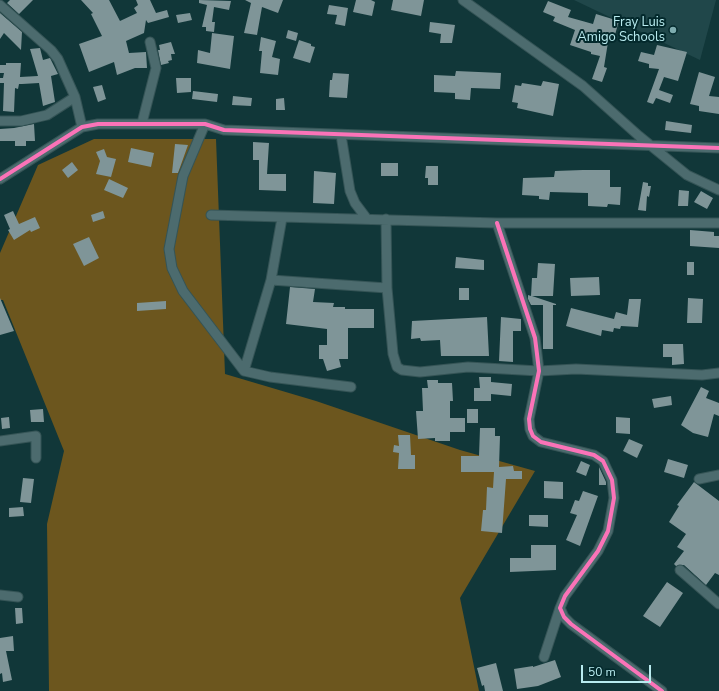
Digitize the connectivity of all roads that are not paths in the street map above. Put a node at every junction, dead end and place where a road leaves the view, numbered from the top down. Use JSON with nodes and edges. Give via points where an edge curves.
{"nodes":[{"id":1,"x":463,"y":0,"type":"edge"},
{"id":2,"x":0,"y":5,"type":"edge"},
{"id":3,"x":150,"y":42,"type":"dead end"},
{"id":4,"x":76,"y":97,"type":"junction"},
{"id":5,"x":0,"y":121,"type":"edge"},
{"id":6,"x":142,"y":123,"type":"junction"},
{"id":7,"x":205,"y":124,"type":"junction"},
{"id":8,"x":82,"y":127,"type":"junction"},
{"id":9,"x":224,"y":130,"type":"junction"},
{"id":10,"x":341,"y":134,"type":"junction"},
{"id":11,"x":414,"y":137,"type":"junction"},
{"id":12,"x":649,"y":145,"type":"junction"},
{"id":13,"x":719,"y":148,"type":"edge"},
{"id":14,"x":0,"y":179,"type":"edge"},
{"id":15,"x":719,"y":190,"type":"edge"},
{"id":16,"x":211,"y":215,"type":"dead end"},
{"id":17,"x":282,"y":218,"type":"junction"},
{"id":18,"x":367,"y":219,"type":"junction"},
{"id":19,"x":386,"y":219,"type":"junction"},
{"id":20,"x":497,"y":223,"type":"junction"},
{"id":21,"x":719,"y":223,"type":"edge"},
{"id":22,"x":271,"y":280,"type":"junction"},
{"id":23,"x":387,"y":288,"type":"junction"},
{"id":24,"x":244,"y":371,"type":"junction"},
{"id":25,"x":539,"y":371,"type":"junction"},
{"id":26,"x":719,"y":373,"type":"edge"},
{"id":27,"x":351,"y":387,"type":"dead end"},
{"id":28,"x":0,"y":441,"type":"edge"},
{"id":29,"x":36,"y":458,"type":"dead end"},
{"id":30,"x":719,"y":475,"type":"edge"},
{"id":31,"x":699,"y":479,"type":"dead end"},
{"id":32,"x":680,"y":570,"type":"dead end"},
{"id":33,"x":0,"y":595,"type":"edge"},
{"id":34,"x":18,"y":597,"type":"dead end"},
{"id":35,"x":719,"y":604,"type":"edge"},
{"id":36,"x":560,"y":608,"type":"junction"},
{"id":37,"x":544,"y":657,"type":"dead end"},
{"id":38,"x":662,"y":691,"type":"edge"}],
"edges":[{"from":1,"to":12,"type":"street","via":[[583,86]]},
{"from":2,"to":4,"type":"street","via":[[51,50]]},
{"from":3,"to":6,"type":"street","via":[[156,68]]},
{"from":4,"to":5,"type":"street","via":[[47,115],[21,122]]},
{"from":4,"to":8,"type":"street"},
{"from":6,"to":7,"type":"street"},
{"from":6,"to":8,"type":"street"},
{"from":7,"to":9,"type":"street"},
{"from":7,"to":24,"type":"street","via":[[183,176],[169,249],[172,268],[183,291]]},
{"from":8,"to":14,"type":"street"},
{"from":9,"to":10,"type":"street"},
{"from":9,"to":11,"type":"street","via":[[230,125],[406,132]]},
{"from":10,"to":11,"type":"street"},
{"from":10,"to":18,"type":"street","via":[[350,191]]},
{"from":11,"to":12,"type":"street"},
{"from":12,"to":13,"type":"street"},
{"from":12,"to":15,"type":"street","via":[[687,175]]},
{"from":16,"to":17,"type":"street"},
{"from":17,"to":18,"type":"street"},
{"from":17,"to":22,"type":"street"},
{"from":18,"to":19,"type":"street"},
{"from":19,"to":20,"type":"street"},
{"from":19,"to":23,"type":"street"},
{"from":20,"to":21,"type":"street"},
{"from":20,"to":25,"type":"street","via":[[535,338]]},
{"from":22,"to":23,"type":"street"},
{"from":22,"to":24,"type":"street"},
{"from":23,"to":25,"type":"street","via":[[394,361],[402,370],[414,372],[468,367]]},
{"from":24,"to":27,"type":"street","via":[[270,377]]},
{"from":25,"to":26,"type":"street","via":[[576,369],[702,375]]},
{"from":25,"to":36,"type":"street","via":[[529,419],[533,436],[541,442],[594,456],[603,461],[612,480],[614,498],[608,531],[598,551],[565,596]]},
{"from":28,"to":29,"type":"street","via":[[36,436]]},
{"from":30,"to":31,"type":"street"},
{"from":32,"to":35,"type":"street"},
{"from":33,"to":34,"type":"street"},
{"from":36,"to":37,"type":"street"},
{"from":36,"to":38,"type":"street","via":[[571,624]]}]}
